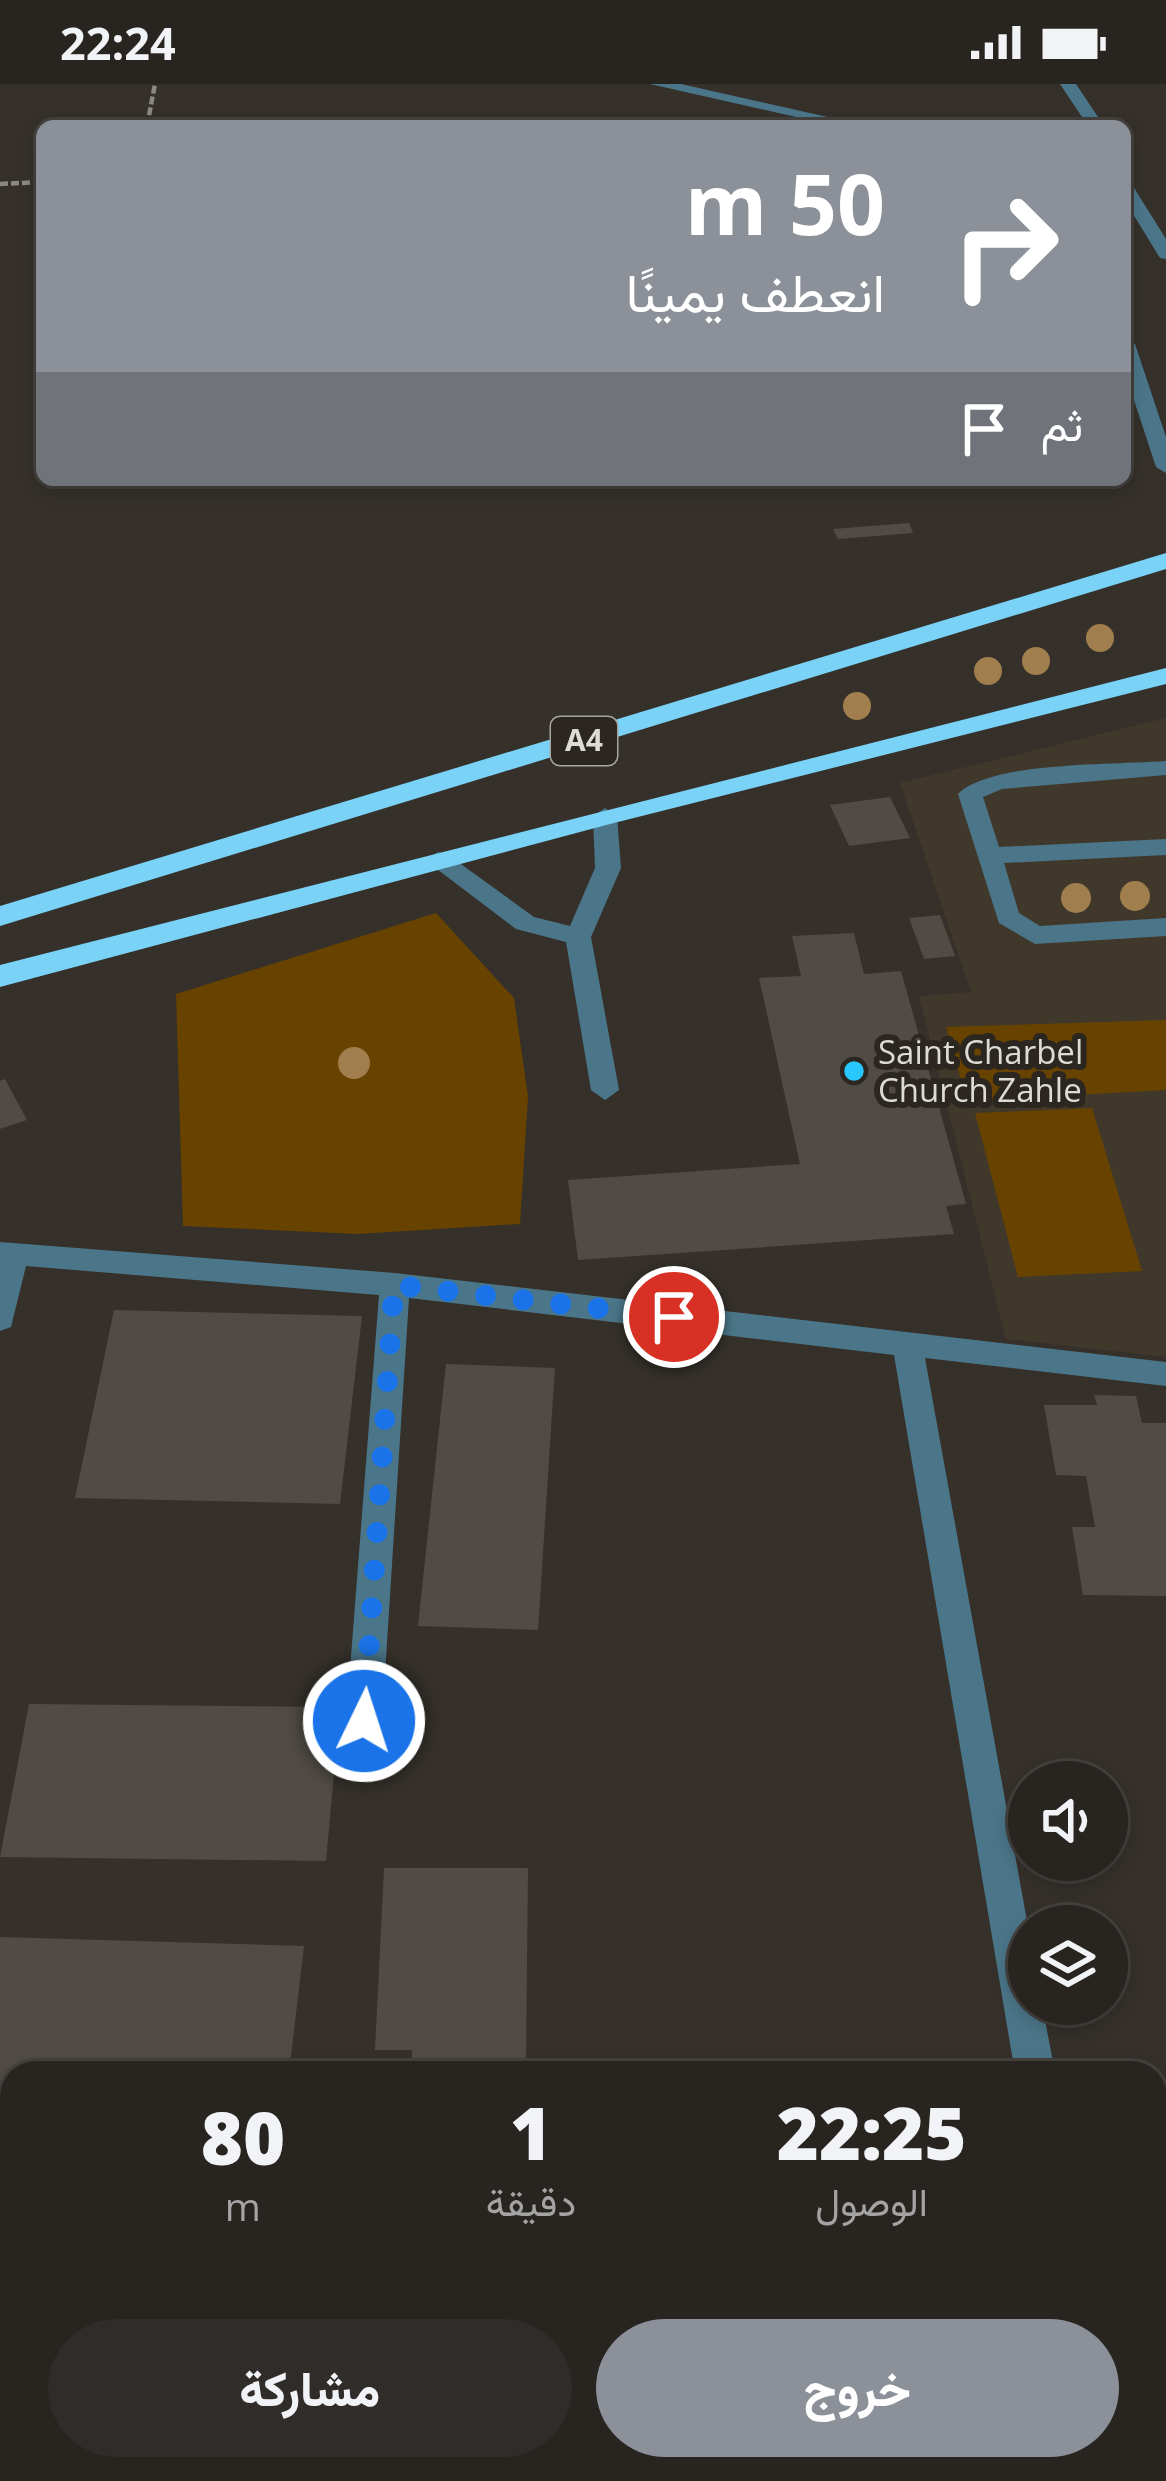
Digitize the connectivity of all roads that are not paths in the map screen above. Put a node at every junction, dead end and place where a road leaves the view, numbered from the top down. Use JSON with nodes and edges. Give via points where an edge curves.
{"nodes":[{"id":1,"x":658,"y":84,"type":"edge"},
{"id":2,"x":1068,"y":84,"type":"edge"},
{"id":3,"x":831,"y":120,"type":"edge"},
{"id":4,"x":1092,"y":120,"type":"edge"},
{"id":5,"x":1131,"y":196,"type":"edge"},
{"id":6,"x":1131,"y":200,"type":"edge"},
{"id":7,"x":1166,"y":211,"type":"edge"},
{"id":8,"x":1166,"y":254,"type":"edge"},
{"id":9,"x":1131,"y":362,"type":"edge"},
{"id":10,"x":1166,"y":467,"type":"edge"},
{"id":11,"x":1166,"y":561,"type":"edge"},
{"id":12,"x":1166,"y":676,"type":"edge"},
{"id":13,"x":1166,"y":768,"type":"edge"},
{"id":14,"x":605,"y":816,"type":"junction"},
{"id":15,"x":1166,"y":847,"type":"edge"},
{"id":16,"x":988,"y":856,"type":"junction"},
{"id":17,"x":438,"y":860,"type":"junction"},
{"id":18,"x":0,"y":916,"type":"edge"},
{"id":19,"x":1166,"y":927,"type":"edge"},
{"id":20,"x":578,"y":937,"type":"junction"},
{"id":21,"x":0,"y":976,"type":"edge"},
{"id":22,"x":605,"y":1090,"type":"dead end"},
{"id":23,"x":7,"y":1254,"type":"edge"},
{"id":24,"x":394,"y":1285,"type":"junction"},
{"id":25,"x":0,"y":1318,"type":"edge"},
{"id":26,"x":907,"y":1343,"type":"junction"},
{"id":27,"x":1166,"y":1374,"type":"edge"},
{"id":28,"x":364,"y":1721,"type":"dead end"},
{"id":29,"x":1033,"y":2061,"type":"edge"}],
"edges":[{"from":1,"to":3,"type":"street"},
{"from":2,"to":4,"type":"street"},
{"from":5,"to":7,"type":"street"},
{"from":6,"to":8,"type":"street"},
{"from":9,"to":10,"type":"street"},
{"from":11,"to":18,"type":"highway","number":"A4"},
{"from":12,"to":14,"type":"highway","number":"A4"},
{"from":13,"to":16,"type":"street","via":[[998,782],[970,794]]},
{"from":14,"to":17,"type":"highway","number":"A4"},
{"from":14,"to":20,"type":"street","via":[[608,868]]},
{"from":15,"to":16,"type":"street"},
{"from":16,"to":19,"type":"street","via":[[1008,916],[1035,935]]},
{"from":17,"to":20,"type":"street","via":[[525,923]]},
{"from":17,"to":21,"type":"highway","number":"A4"},
{"from":20,"to":22,"type":"street"},
{"from":23,"to":24,"type":"street"},
{"from":23,"to":25,"type":"street"},
{"from":24,"to":26,"type":"street"},
{"from":24,"to":28,"type":"street"},
{"from":26,"to":27,"type":"street"},
{"from":26,"to":29,"type":"street"}]}
